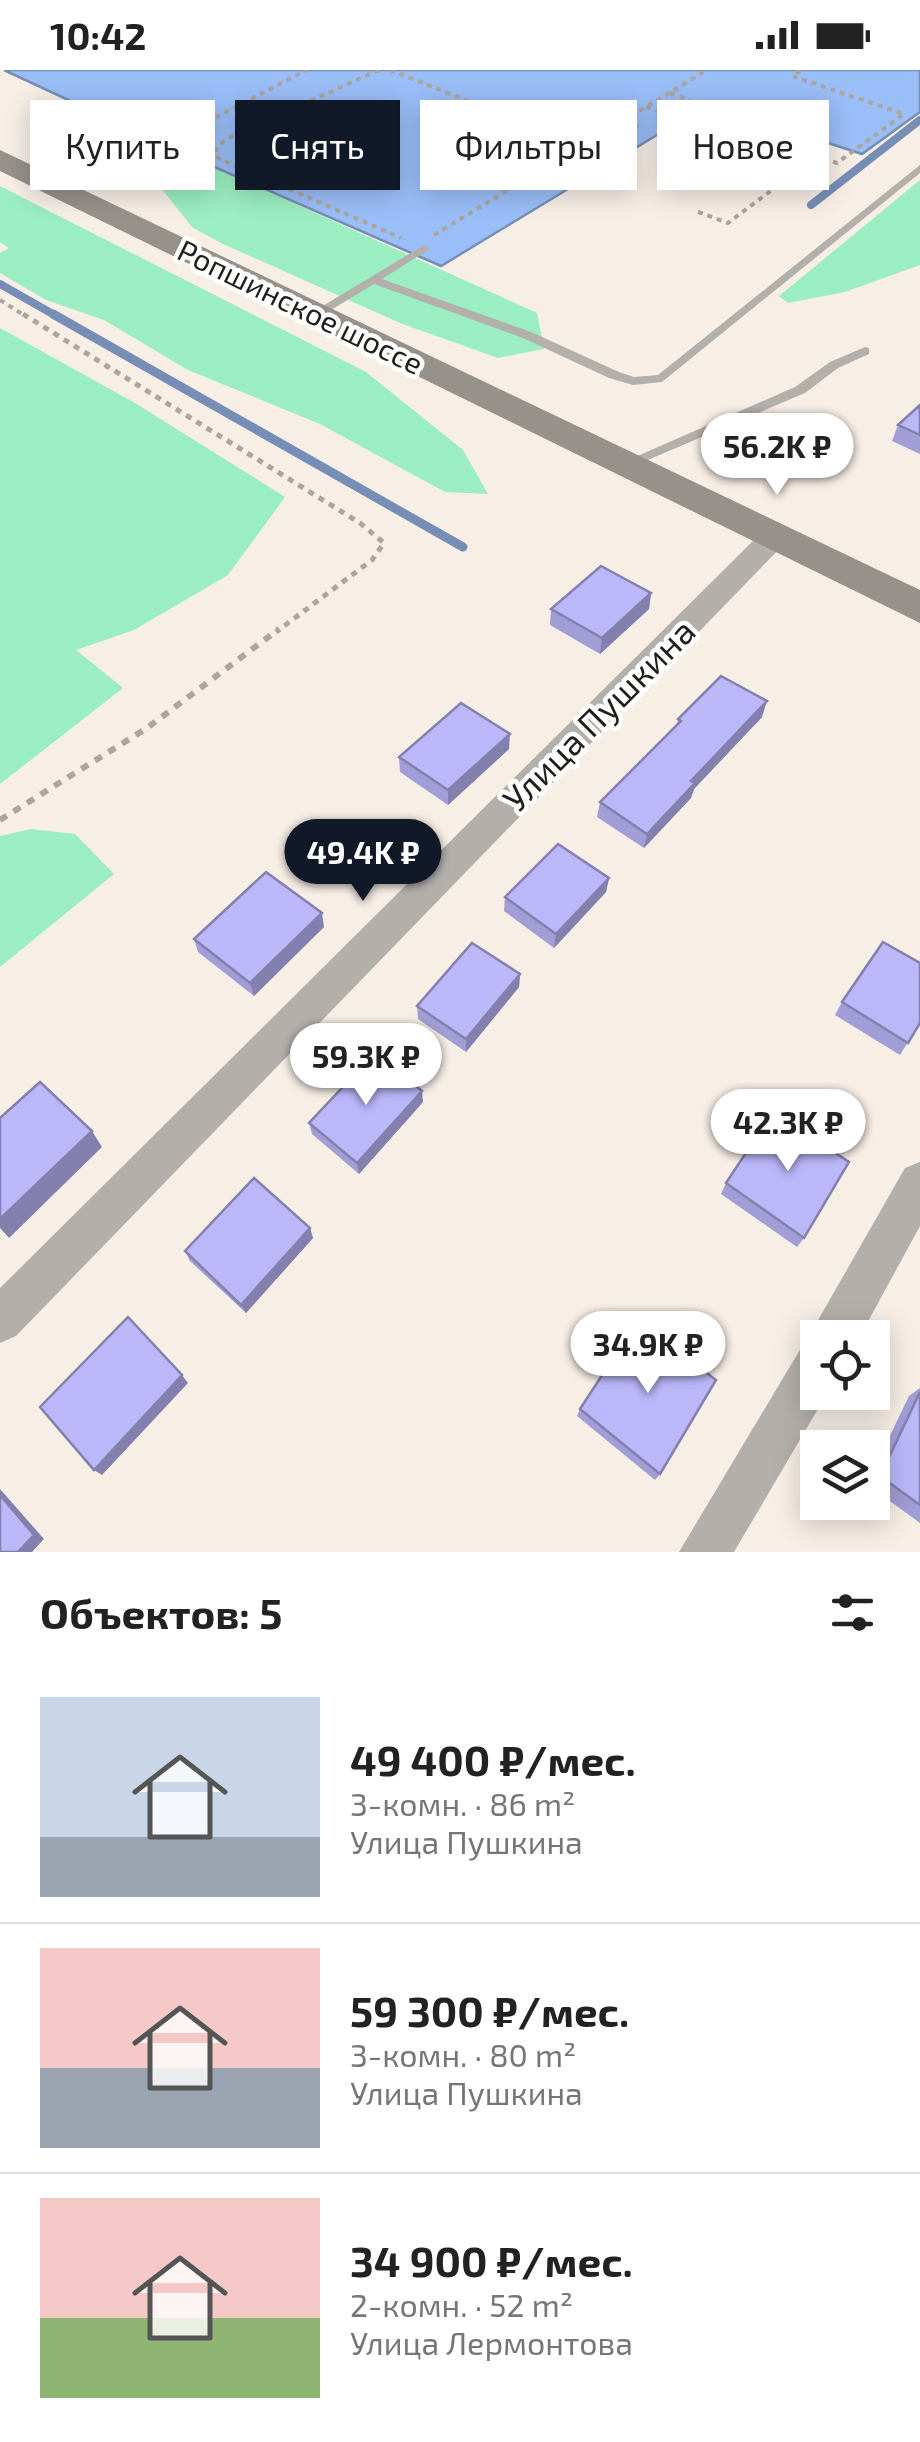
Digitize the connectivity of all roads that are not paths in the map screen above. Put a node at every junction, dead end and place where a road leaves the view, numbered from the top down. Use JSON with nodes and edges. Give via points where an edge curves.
{"nodes":[{"id":1,"x":0,"y":158,"type":"edge"},
{"id":2,"x":920,"y":168,"type":"edge"},
{"id":3,"x":424,"y":248,"type":"road end"},
{"id":4,"x":372,"y":279,"type":"junction"},
{"id":5,"x":317,"y":313,"type":"junction"},
{"id":6,"x":865,"y":351,"type":"dead end"},
{"id":7,"x":613,"y":460,"type":"junction"},
{"id":8,"x":775,"y":536,"type":"junction"},
{"id":9,"x":920,"y":608,"type":"edge"},
{"id":10,"x":920,"y":1183,"type":"edge"},
{"id":11,"x":0,"y":1320,"type":"edge"},
{"id":12,"x":843,"y":1320,"type":"edge"},
{"id":13,"x":800,"y":1395,"type":"edge"},
{"id":14,"x":705,"y":1552,"type":"edge"}],
"edges":[{"from":1,"to":5,"type":"main road","name":"Ропшинское шоссе"},
{"from":2,"to":4,"type":"lane","via":[[662,378],[614,375],[527,335]]},
{"from":3,"to":4,"type":"lane"},
{"from":4,"to":5,"type":"lane"},
{"from":5,"to":7,"type":"main road","name":"Ропшинское шоссе"},
{"from":6,"to":7,"type":"lane","via":[[800,390]]},
{"from":7,"to":8,"type":"main road","name":"Ропшинское шоссе"},
{"from":8,"to":9,"type":"main road","name":"Ропшинское шоссе"},
{"from":8,"to":11,"type":"street","name":"Улица Пушкина"},
{"from":10,"to":12,"type":"street"},
{"from":13,"to":14,"type":"street"}]}
